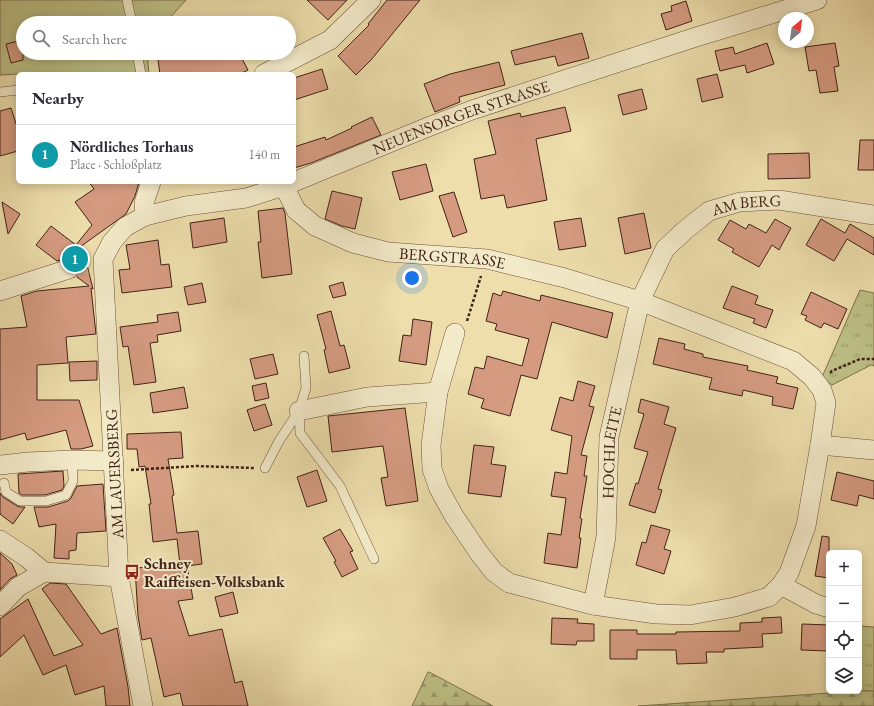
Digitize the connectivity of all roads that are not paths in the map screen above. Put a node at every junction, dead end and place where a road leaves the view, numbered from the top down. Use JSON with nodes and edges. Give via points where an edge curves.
{"nodes":[{"id":1,"x":127,"y":0,"type":"edge"},
{"id":2,"x":370,"y":0,"type":"edge"},
{"id":3,"x":817,"y":0,"type":"edge"},
{"id":4,"x":130,"y":16,"type":"edge"},
{"id":5,"x":296,"y":58,"type":"edge"},
{"id":6,"x":138,"y":60,"type":"edge"},
{"id":7,"x":291,"y":60,"type":"edge"},
{"id":8,"x":141,"y":72,"type":"edge"},
{"id":9,"x":268,"y":72,"type":"edge"},
{"id":10,"x":16,"y":90,"type":"edge"},
{"id":11,"x":0,"y":92,"type":"edge"},
{"id":12,"x":296,"y":181,"type":"edge"},
{"id":13,"x":150,"y":184,"type":"edge"},
{"id":14,"x":289,"y":184,"type":"edge"},
{"id":15,"x":284,"y":186,"type":"junction"},
{"id":16,"x":874,"y":215,"type":"edge"},
{"id":17,"x":145,"y":216,"type":"junction"},
{"id":18,"x":93,"y":258,"type":"junction"},
{"id":19,"x":0,"y":291,"type":"edge"},
{"id":20,"x":640,"y":301,"type":"junction"},
{"id":21,"x":455,"y":333,"type":"road end"},
{"id":22,"x":304,"y":356,"type":"dead end"},
{"id":23,"x":438,"y":392,"type":"junction"},
{"id":24,"x":299,"y":411,"type":"junction"},
{"id":25,"x":820,"y":444,"type":"junction"},
{"id":26,"x":874,"y":450,"type":"edge"},
{"id":27,"x":72,"y":460,"type":"junction"},
{"id":28,"x":122,"y":466,"type":"junction"},
{"id":29,"x":265,"y":468,"type":"dead end"},
{"id":30,"x":2,"y":474,"type":"edge"},
{"id":31,"x":0,"y":540,"type":"edge"},
{"id":32,"x":374,"y":559,"type":"dead end"},
{"id":33,"x":44,"y":572,"type":"junction"},
{"id":34,"x":119,"y":577,"type":"junction"},
{"id":35,"x":781,"y":585,"type":"junction"},
{"id":36,"x":593,"y":605,"type":"junction"},
{"id":37,"x":0,"y":606,"type":"edge"},
{"id":38,"x":826,"y":607,"type":"edge"},
{"id":39,"x":143,"y":706,"type":"edge"}],
"edges":[{"from":1,"to":4,"type":"lane"},
{"from":2,"to":5,"type":"street","via":[[330,40]]},
{"from":3,"to":12,"type":"street","name":"NEUENSORGER STRASSE","via":[[472,110]]},
{"from":6,"to":8,"type":"lane"},
{"from":7,"to":9,"type":"street"},
{"from":10,"to":11,"type":"lane"},
{"from":13,"to":17,"type":"street","via":[[144,203]]},
{"from":14,"to":15,"type":"street","name":"NEUENSORGER STRASSE"},
{"from":15,"to":17,"type":"street","name":"NEUENSORGER STRASSE","via":[[246,198],[186,206]]},
{"from":15,"to":20,"type":"street","name":"BERGSTRASSE","via":[[296,210],[315,226],[353,243],[388,252],[487,259],[565,278]]},
{"from":16,"to":20,"type":"street","name":"AM BERG","via":[[780,200],[740,202],[709,211],[666,249]]},
{"from":17,"to":18,"type":"street","name":"NEUENSORGER STRASSE","via":[[125,227]]},
{"from":18,"to":19,"type":"street"},
{"from":18,"to":28,"type":"street","name":"AM LAUERSBERG"},
{"from":20,"to":25,"type":"street","name":"BERGSTRASSE","via":[[793,361],[812,377],[822,390],[826,403]]},
{"from":20,"to":36,"type":"street","name":"HOCHLEITE","via":[[609,437],[606,537]]},
{"from":21,"to":23,"type":"street"},
{"from":22,"to":24,"type":"lane","via":[[306,388]]},
{"from":23,"to":24,"type":"street","via":[[367,397]]},
{"from":23,"to":36,"type":"street","via":[[431,445],[432,469],[454,516],[479,554],[494,572],[509,583]]},
{"from":24,"to":29,"type":"lane"},
{"from":24,"to":32,"type":"lane","via":[[300,434],[340,486]]},
{"from":25,"to":26,"type":"street"},
{"from":25,"to":35,"type":"street","via":[[806,526],[789,573]]},
{"from":27,"to":28,"type":"street"},
{"from":27,"to":30,"type":"street","via":[[28,462]]},
{"from":27,"to":30,"type":"lane","via":[[73,481],[66,495],[46,501],[20,500],[6,492]]},
{"from":28,"to":34,"type":"street","name":"AM LAUERSBERG"},
{"from":31,"to":33,"type":"street"},
{"from":33,"to":34,"type":"street"},
{"from":33,"to":37,"type":"street","via":[[18,587]]},
{"from":34,"to":39,"type":"street","name":"AM LAUERSBERG"},
{"from":35,"to":36,"type":"street","via":[[769,597],[690,616]]},
{"from":35,"to":38,"type":"street"}]}
